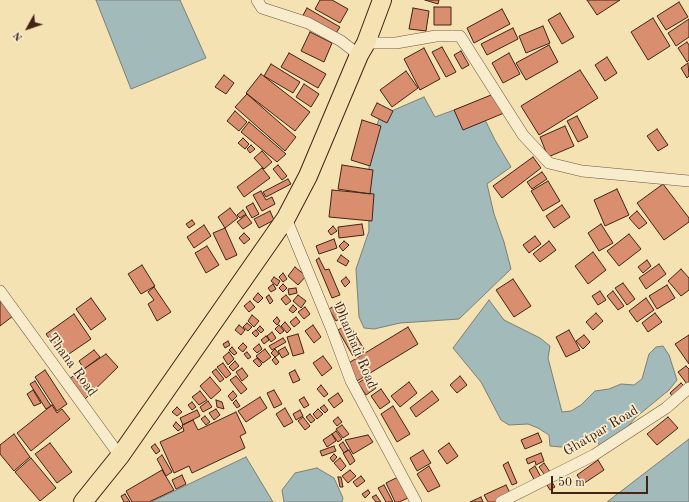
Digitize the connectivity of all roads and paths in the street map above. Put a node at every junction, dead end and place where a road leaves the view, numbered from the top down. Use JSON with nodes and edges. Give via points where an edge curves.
{"nodes":[{"id":1,"x":257,"y":0,"type":"edge"},
{"id":2,"x":382,"y":0,"type":"edge"},
{"id":3,"x":363,"y":49,"type":"junction"},
{"id":4,"x":689,"y":181,"type":"edge"},
{"id":5,"x":286,"y":218,"type":"junction"},
{"id":6,"x":0,"y":291,"type":"edge"},
{"id":7,"x":689,"y":388,"type":"edge"},
{"id":8,"x":120,"y":456,"type":"junction"},
{"id":9,"x":83,"y":502,"type":"edge"},
{"id":10,"x":416,"y":502,"type":"edge"},
{"id":11,"x":501,"y":502,"type":"edge"}],
"edges":[{"from":1,"to":3,"type":"street","via":[[262,8],[308,23],[341,41]]},
{"from":2,"to":3,"type":"main road"},
{"from":3,"to":4,"type":"street","via":[[436,36],[460,36],[523,135],[549,163],[582,171]]},
{"from":3,"to":5,"type":"main road","via":[[308,176]]},
{"from":5,"to":8,"type":"main road"},
{"from":5,"to":10,"type":"street","name":"Dhanhati Road","via":[[351,381]]},
{"from":6,"to":8,"type":"street","name":"Thana Road"},
{"from":7,"to":11,"type":"street","name":"Ghatpar Road","via":[[666,408],[594,455]]},
{"from":8,"to":9,"type":"main road"}]}
